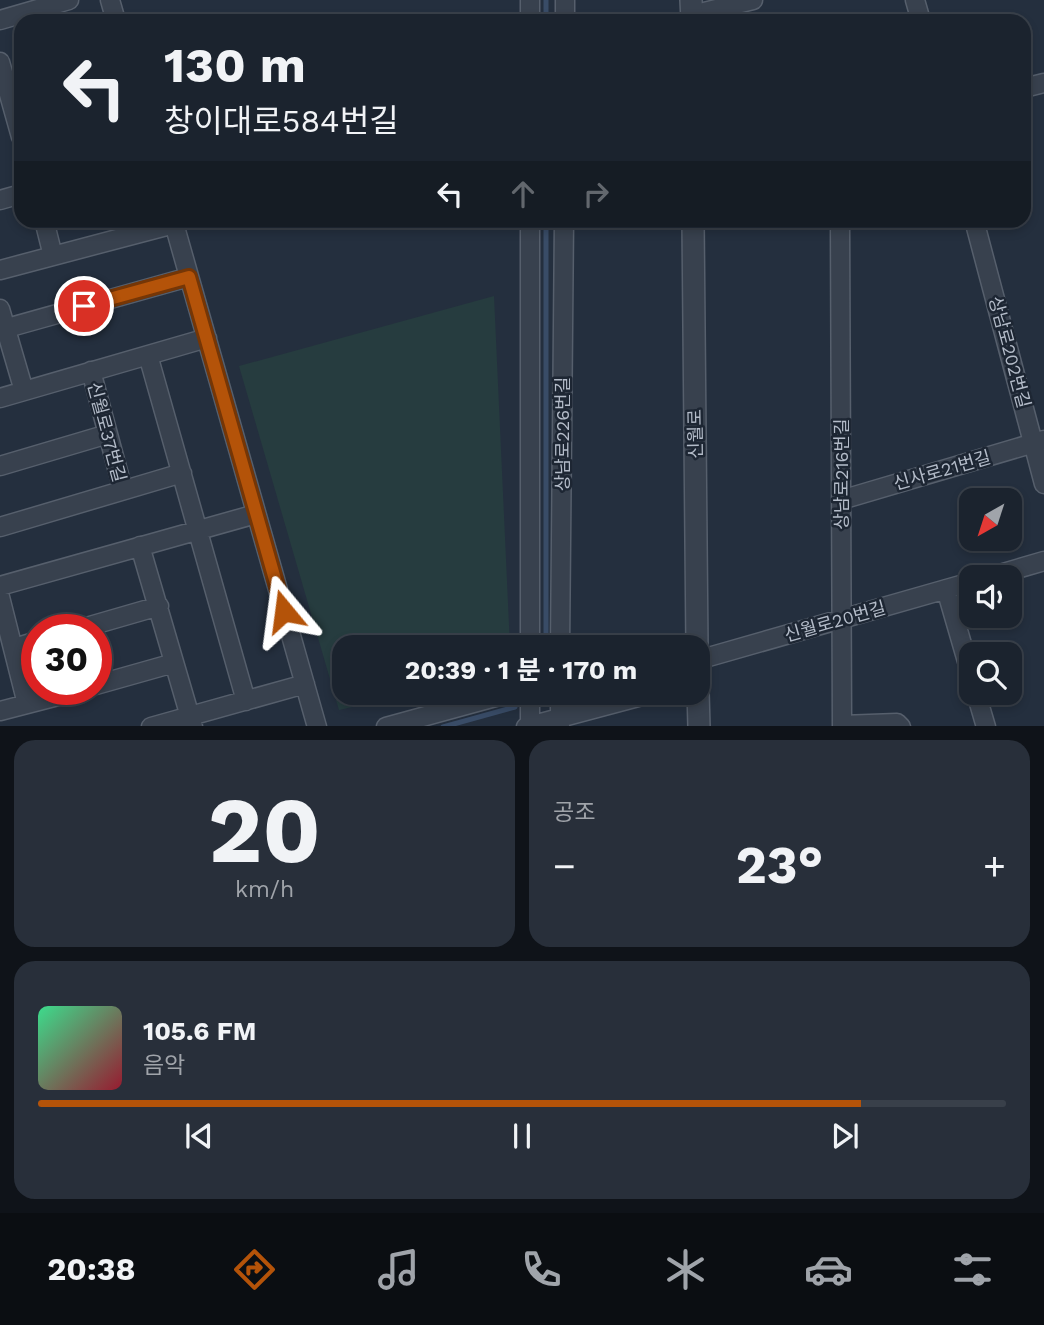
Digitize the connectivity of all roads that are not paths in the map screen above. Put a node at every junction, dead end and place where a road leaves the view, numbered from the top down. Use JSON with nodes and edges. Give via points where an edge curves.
{"nodes":[{"id":1,"x":69,"y":0,"type":"edge"},
{"id":2,"x":753,"y":0,"type":"edge"},
{"id":3,"x":692,"y":12,"type":"edge"},
{"id":4,"x":50,"y":14,"type":"edge"},
{"id":5,"x":0,"y":62,"type":"edge"},
{"id":6,"x":14,"y":111,"type":"edge"},
{"id":7,"x":46,"y":228,"type":"edge"},
{"id":8,"x":153,"y":228,"type":"edge"},
{"id":9,"x":176,"y":228,"type":"edge"},
{"id":10,"x":530,"y":228,"type":"edge"},
{"id":11,"x":564,"y":228,"type":"edge"},
{"id":12,"x":693,"y":228,"type":"edge"},
{"id":13,"x":840,"y":228,"type":"edge"},
{"id":14,"x":976,"y":228,"type":"edge"},
{"id":15,"x":53,"y":256,"type":"junction"},
{"id":16,"x":0,"y":270,"type":"edge"},
{"id":17,"x":189,"y":277,"type":"junction"},
{"id":18,"x":0,"y":309,"type":"edge"},
{"id":19,"x":3,"y":329,"type":"edge"},
{"id":20,"x":206,"y":338,"type":"junction"},
{"id":21,"x":148,"y":355,"type":"junction"},
{"id":22,"x":91,"y":372,"type":"junction"},
{"id":23,"x":24,"y":391,"type":"junction"},
{"id":24,"x":0,"y":398,"type":"edge"},
{"id":25,"x":108,"y":434,"type":"junction"},
{"id":26,"x":1039,"y":442,"type":"edge"},
{"id":27,"x":0,"y":466,"type":"edge"},
{"id":28,"x":182,"y":473,"type":"junction"},
{"id":29,"x":1044,"y":484,"type":"edge"},
{"id":30,"x":123,"y":490,"type":"junction"},
{"id":31,"x":841,"y":500,"type":"junction"},
{"id":32,"x":256,"y":513,"type":"junction"},
{"id":33,"x":0,"y":527,"type":"edge"},
{"id":34,"x":198,"y":530,"type":"junction"},
{"id":35,"x":140,"y":547,"type":"junction"},
{"id":36,"x":1044,"y":561,"type":"edge"},
{"id":37,"x":1022,"y":567,"type":"edge"},
{"id":38,"x":959,"y":585,"type":"edge"},
{"id":39,"x":0,"y":586,"type":"edge"},
{"id":40,"x":946,"y":589,"type":"junction"},
{"id":41,"x":0,"y":597,"type":"edge"},
{"id":42,"x":159,"y":606,"type":"junction"},
{"id":43,"x":841,"y":619,"type":"junction"},
{"id":44,"x":112,"y":620,"type":"edge"},
{"id":45,"x":530,"y":635,"type":"edge"},
{"id":46,"x":560,"y":635,"type":"edge"},
{"id":47,"x":697,"y":635,"type":"edge"},
{"id":48,"x":961,"y":642,"type":"edge"},
{"id":49,"x":21,"y":646,"type":"edge"},
{"id":50,"x":14,"y":648,"type":"junction"},
{"id":51,"x":710,"y":657,"type":"edge"},
{"id":52,"x":174,"y":663,"type":"junction"},
{"id":53,"x":21,"y":679,"type":"edge"},
{"id":54,"x":112,"y":680,"type":"edge"},
{"id":55,"x":305,"y":684,"type":"junction"},
{"id":56,"x":246,"y":701,"type":"junction"},
{"id":57,"x":27,"y":705,"type":"edge"},
{"id":58,"x":465,"y":705,"type":"edge"},
{"id":59,"x":529,"y":705,"type":"edge"},
{"id":60,"x":615,"y":705,"type":"edge"},
{"id":61,"x":698,"y":705,"type":"edge"},
{"id":62,"x":980,"y":705,"type":"edge"},
{"id":63,"x":0,"y":711,"type":"edge"},
{"id":64,"x":192,"y":721,"type":"edge"},
{"id":65,"x":560,"y":722,"type":"edge"},
{"id":66,"x":151,"y":726,"type":"edge"},
{"id":67,"x":317,"y":726,"type":"edge"},
{"id":68,"x":386,"y":726,"type":"edge"},
{"id":69,"x":528,"y":726,"type":"edge"},
{"id":70,"x":699,"y":726,"type":"edge"},
{"id":71,"x":842,"y":726,"type":"edge"},
{"id":72,"x":901,"y":726,"type":"edge"},
{"id":73,"x":986,"y":726,"type":"edge"}],
"edges":[{"from":1,"to":4,"type":"street"},
{"from":2,"to":3,"type":"street"},
{"from":5,"to":6,"type":"street"},
{"from":7,"to":15,"type":"street"},
{"from":8,"to":15,"type":"street"},
{"from":9,"to":17,"type":"street"},
{"from":10,"to":45,"type":"street"},
{"from":11,"to":46,"type":"street","name":"상남로226번길"},
{"from":12,"to":47,"type":"street","name":"신월로"},
{"from":13,"to":31,"type":"street","name":"상남로216번길"},
{"from":14,"to":26,"type":"street","name":"상남로202번길"},
{"from":15,"to":16,"type":"street"},
{"from":17,"to":19,"type":"street"},
{"from":17,"to":20,"type":"street"},
{"from":18,"to":19,"type":"street"},
{"from":19,"to":23,"type":"street"},
{"from":20,"to":21,"type":"street","name":"신월로37번길"},
{"from":20,"to":32,"type":"street"},
{"from":21,"to":22,"type":"street","name":"신월로37번길"},
{"from":21,"to":28,"type":"street"},
{"from":22,"to":23,"type":"street","name":"신월로37번길"},
{"from":22,"to":25,"type":"street","name":"신월로37번길"},
{"from":23,"to":24,"type":"street","name":"신월로37번길"},
{"from":25,"to":27,"type":"street"},
{"from":25,"to":30,"type":"street","name":"신월로37번길"},
{"from":26,"to":29,"type":"street","name":"상남로202번길"},
{"from":26,"to":31,"type":"street","name":"신사로21번길"},
{"from":28,"to":30,"type":"street"},
{"from":28,"to":34,"type":"street"},
{"from":30,"to":33,"type":"street","name":"신월로37번길"},
{"from":31,"to":43,"type":"street","name":"상남로216번길"},
{"from":32,"to":34,"type":"street"},
{"from":32,"to":55,"type":"street"},
{"from":34,"to":35,"type":"street"},
{"from":34,"to":56,"type":"street"},
{"from":35,"to":39,"type":"street"},
{"from":35,"to":42,"type":"street"},
{"from":36,"to":37,"type":"street"},
{"from":38,"to":40,"type":"street","name":"신월로20번길"},
{"from":40,"to":43,"type":"street","name":"신월로20번길"},
{"from":40,"to":48,"type":"street"},
{"from":41,"to":50,"type":"street"},
{"from":42,"to":44,"type":"street"},
{"from":42,"to":52,"type":"street"},
{"from":43,"to":51,"type":"street","name":"신월로20번길"},
{"from":43,"to":71,"type":"street","name":"상남로216번길"},
{"from":49,"to":50,"type":"street"},
{"from":50,"to":53,"type":"street"},
{"from":52,"to":54,"type":"street"},
{"from":52,"to":64,"type":"street"},
{"from":55,"to":56,"type":"street"},
{"from":55,"to":67,"type":"street"},
{"from":56,"to":64,"type":"street"},
{"from":57,"to":63,"type":"street"},
{"from":58,"to":68,"type":"street"},
{"from":59,"to":69,"type":"street"},
{"from":60,"to":65,"type":"street"},
{"from":61,"to":70,"type":"street"},
{"from":62,"to":73,"type":"street"},
{"from":64,"to":66,"type":"street"},
{"from":65,"to":69,"type":"street"},
{"from":71,"to":72,"type":"street"}]}
